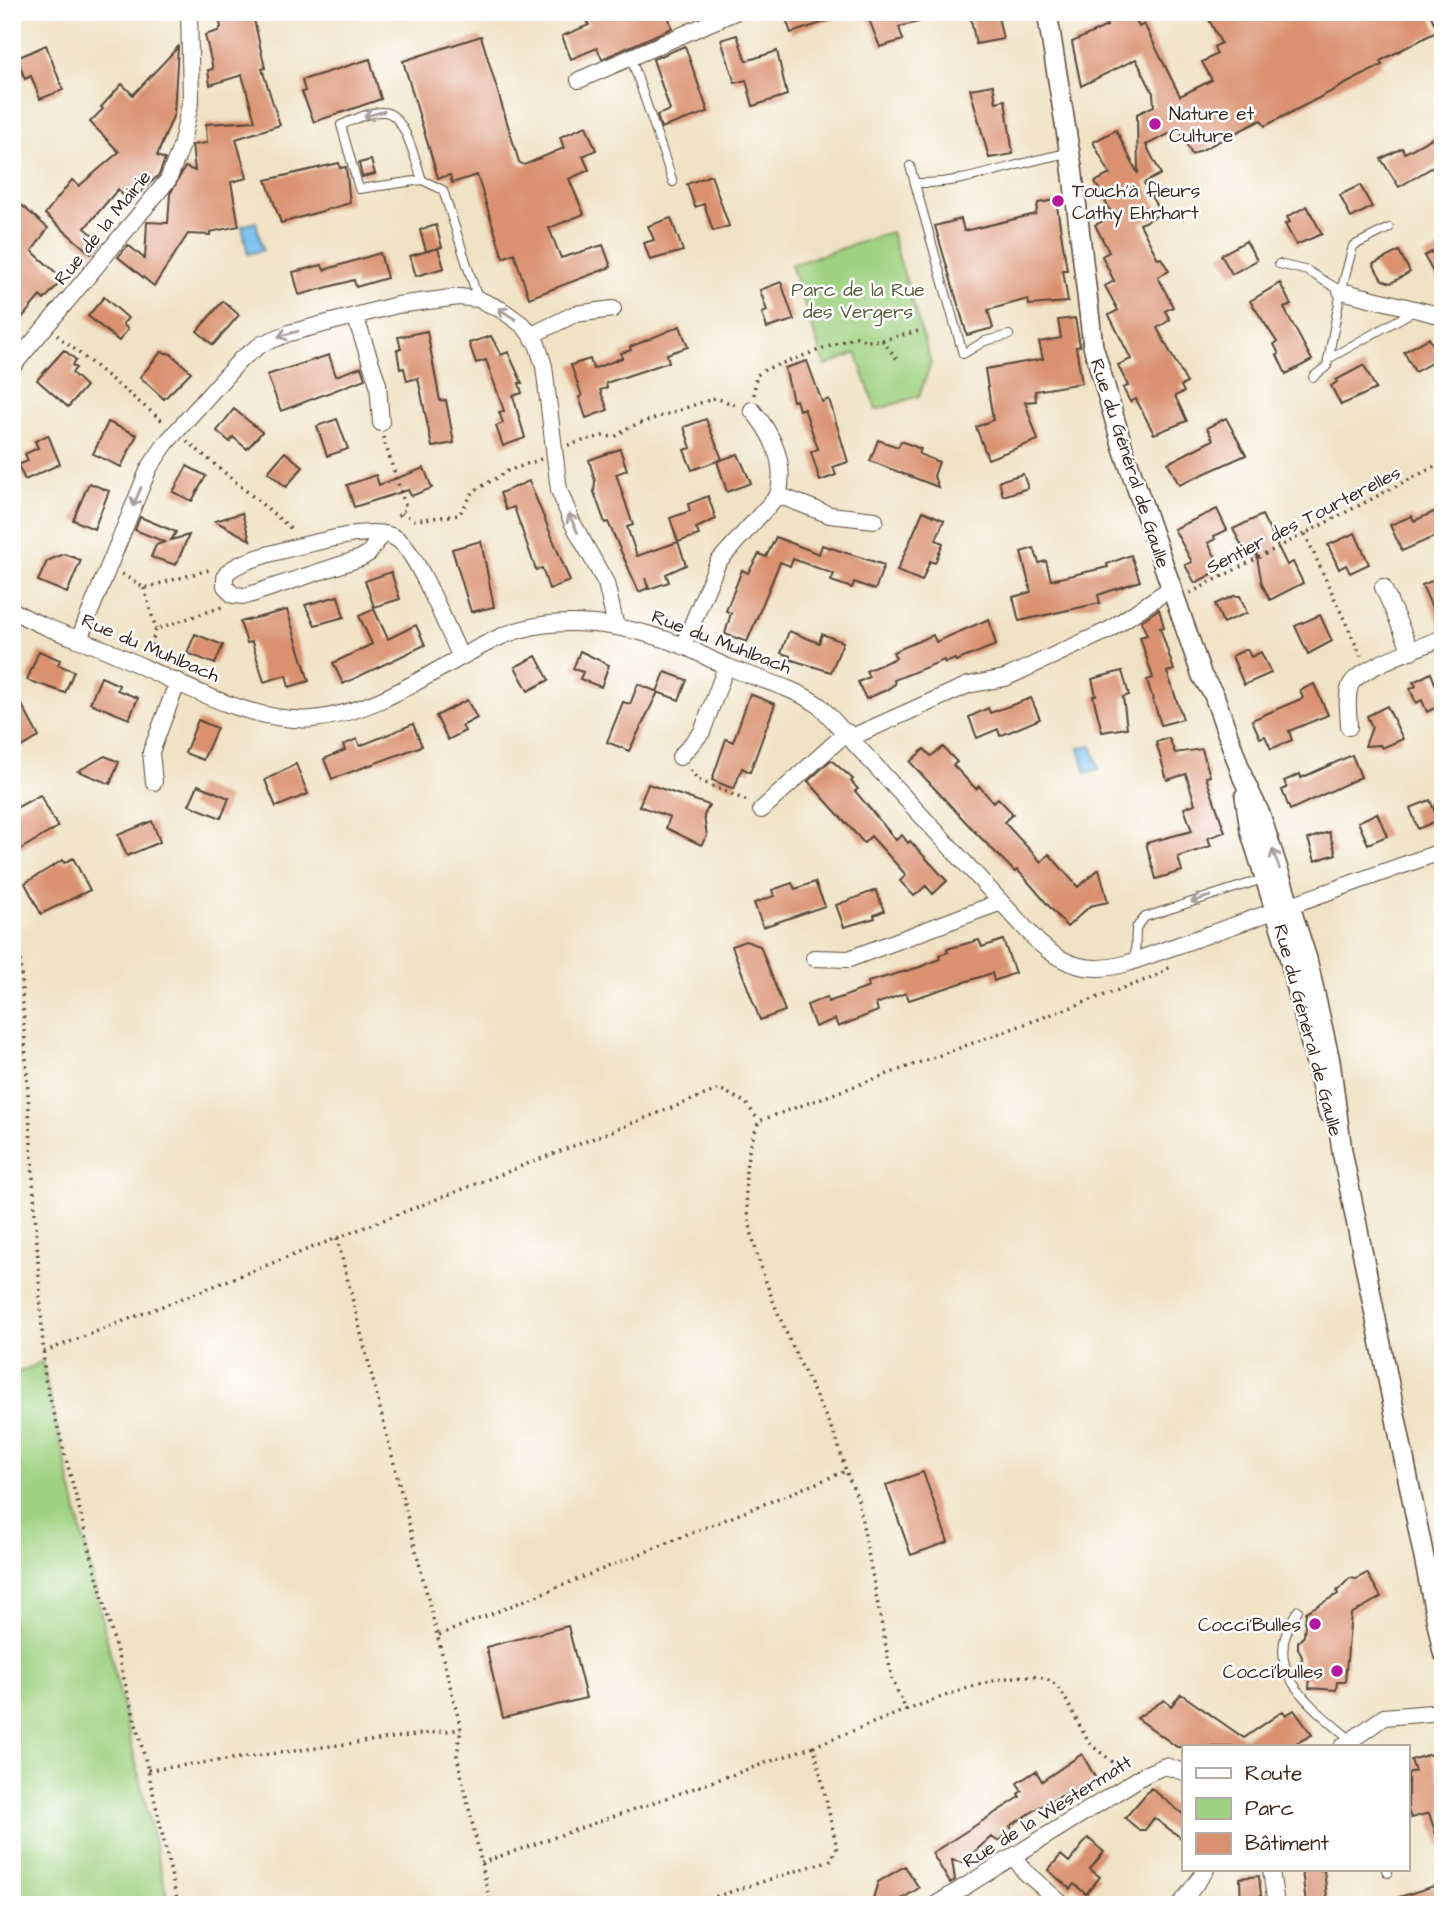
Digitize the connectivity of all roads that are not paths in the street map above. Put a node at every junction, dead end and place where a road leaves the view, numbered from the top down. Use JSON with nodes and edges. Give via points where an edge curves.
{"nodes":[{"id":1,"x":189,"y":12,"type":"edge"},
{"id":2,"x":734,"y":12,"type":"edge"},
{"id":3,"x":1047,"y":12,"type":"edge"},
{"id":4,"x":631,"y":58,"type":"junction"},
{"id":5,"x":579,"y":80,"type":"dead end"},
{"id":6,"x":1070,"y":153,"type":"junction"},
{"id":7,"x":910,"y":166,"type":"dead end"},
{"id":8,"x":422,"y":180,"type":"junction"},
{"id":9,"x":673,"y":182,"type":"dead end"},
{"id":10,"x":915,"y":183,"type":"junction"},
{"id":11,"x":1389,"y":228,"type":"dead end"},
{"id":12,"x":1279,"y":264,"type":"dead end"},
{"id":13,"x":1340,"y":291,"type":"junction"},
{"id":14,"x":478,"y":299,"type":"junction"},
{"id":15,"x":613,"y":309,"type":"dead end"},
{"id":16,"x":1417,"y":310,"type":"junction"},
{"id":17,"x":355,"y":316,"type":"junction"},
{"id":18,"x":1443,"y":316,"type":"edge"},
{"id":19,"x":532,"y":335,"type":"junction"},
{"id":20,"x":1009,"y":335,"type":"dead end"},
{"id":21,"x":1328,"y":359,"type":"junction"},
{"id":22,"x":12,"y":366,"type":"edge"},
{"id":23,"x":1313,"y":377,"type":"dead end"},
{"id":24,"x":752,"y":410,"type":"road end"},
{"id":25,"x":381,"y":423,"type":"road end"},
{"id":26,"x":778,"y":495,"type":"junction"},
{"id":27,"x":875,"y":520,"type":"dead end"},
{"id":28,"x":382,"y":534,"type":"junction"},
{"id":29,"x":1382,"y":587,"type":"dead end"},
{"id":30,"x":1173,"y":594,"type":"junction"},
{"id":31,"x":12,"y":610,"type":"edge"},
{"id":32,"x":616,"y":627,"type":"junction"},
{"id":33,"x":1443,"y":638,"type":"edge"},
{"id":34,"x":79,"y":639,"type":"junction"},
{"id":35,"x":682,"y":646,"type":"junction"},
{"id":36,"x":1411,"y":651,"type":"junction"},
{"id":37,"x":461,"y":657,"type":"junction"},
{"id":38,"x":726,"y":667,"type":"junction"},
{"id":39,"x":178,"y":681,"type":"junction"},
{"id":40,"x":1349,"y":727,"type":"dead end"},
{"id":41,"x":850,"y":734,"type":"junction"},
{"id":42,"x":680,"y":757,"type":"road end"},
{"id":43,"x":1243,"y":778,"type":"junction"},
{"id":44,"x":154,"y":782,"type":"dead end"},
{"id":45,"x":761,"y":810,"type":"road end"},
{"id":46,"x":1443,"y":851,"type":"edge"},
{"id":47,"x":1266,"y":878,"type":"junction"},
{"id":48,"x":1001,"y":902,"type":"junction"},
{"id":49,"x":1284,"y":908,"type":"junction"},
{"id":50,"x":814,"y":958,"type":"dead end"},
{"id":51,"x":1135,"y":960,"type":"junction"},
{"id":52,"x":1298,"y":1610,"type":"dead end"},
{"id":53,"x":1443,"y":1652,"type":"edge"},
{"id":54,"x":1443,"y":1712,"type":"edge"},
{"id":55,"x":1346,"y":1744,"type":"edge"},
{"id":56,"x":1182,"y":1771,"type":"edge"},
{"id":57,"x":1014,"y":1856,"type":"junction"},
{"id":58,"x":1205,"y":1871,"type":"edge"},
{"id":59,"x":1271,"y":1871,"type":"edge"},
{"id":60,"x":935,"y":1905,"type":"edge"},
{"id":61,"x":1063,"y":1905,"type":"edge"},
{"id":62,"x":1180,"y":1905,"type":"edge"},
{"id":63,"x":1276,"y":1905,"type":"edge"}],
"edges":[{"from":1,"to":22,"type":"street","name":"Rue de la Mairie","via":[[191,99],[168,180]]},
{"from":2,"to":4,"type":"street"},
{"from":3,"to":6,"type":"street","name":"Rue du Général de Gaulle"},
{"from":4,"to":5,"type":"street"},
{"from":4,"to":9,"type":"lane"},
{"from":6,"to":10,"type":"lane","via":[[1014,164],[963,182]]},
{"from":6,"to":30,"type":"street","name":"Rue du Général de Gaulle","via":[[1093,346]]},
{"from":7,"to":10,"type":"lane"},
{"from":8,"to":8,"type":"lane","one_way":true,"via":[[395,116],[377,112],[341,125],[359,189]]},
{"from":8,"to":14,"type":"lane","via":[[443,190]]},
{"from":10,"to":20,"type":"lane","via":[[963,354],[985,341]]},
{"from":11,"to":13,"type":"lane","via":[[1353,246]]},
{"from":12,"to":13,"type":"lane","via":[[1308,271]]},
{"from":13,"to":16,"type":"street"},
{"from":13,"to":21,"type":"lane"},
{"from":14,"to":17,"type":"street","via":[[446,298]]},
{"from":19,"to":14,"type":"street","one_way":true,"via":[[513,317]]},
{"from":15,"to":19,"type":"street","via":[[575,314]]},
{"from":16,"to":18,"type":"street"},
{"from":16,"to":21,"type":"lane"},
{"from":17,"to":25,"type":"street","via":[[378,384]]},
{"from":17,"to":34,"type":"street","one_way":true,"via":[[279,336],[252,351],[158,452]]},
{"from":32,"to":19,"type":"street","one_way":true,"via":[[606,583],[564,504],[552,449],[544,366]]},
{"from":21,"to":23,"type":"lane","via":[[1327,366]]},
{"from":24,"to":26,"type":"street","via":[[766,427],[778,457]]},
{"from":26,"to":27,"type":"street","via":[[830,515]]},
{"from":26,"to":35,"type":"street","via":[[718,562]]},
{"from":28,"to":28,"type":"street","via":[[369,553],[352,562],[238,597],[225,586],[230,570],[338,537]]},
{"from":28,"to":37,"type":"street","via":[[398,539],[411,554]]},
{"from":29,"to":36,"type":"street"},
{"from":30,"to":41,"type":"street","via":[[1005,678],[968,685]]},
{"from":30,"to":43,"type":"street","name":"Rue du Général de Gaulle"},
{"from":31,"to":34,"type":"street","name":"Rue du Muhlbach"},
{"from":32,"to":35,"type":"street","name":"Rue du Muhlbach"},
{"from":32,"to":37,"type":"street","name":"Rue du Muhlbach","via":[[573,623],[522,629]]},
{"from":33,"to":36,"type":"street"},
{"from":34,"to":39,"type":"street","name":"Rue du Muhlbach"},
{"from":35,"to":38,"type":"street","name":"Rue du Muhlbach"},
{"from":36,"to":40,"type":"street","via":[[1352,682]]},
{"from":37,"to":39,"type":"street","name":"Rue du Muhlbach","via":[[376,703],[314,719],[260,713]]},
{"from":38,"to":41,"type":"street","name":"Rue du Muhlbach","via":[[801,694]]},
{"from":38,"to":42,"type":"street","via":[[702,732]]},
{"from":39,"to":44,"type":"street","via":[[151,752]]},
{"from":41,"to":45,"type":"street"},
{"from":41,"to":48,"type":"street","name":"Rue du Muhlbach"},
{"from":43,"to":47,"type":"street","name":"Rue du Général de Gaulle","via":[[1250,831]]},
{"from":49,"to":43,"type":"street","name":"Rue du Général de Gaulle","one_way":true,"via":[[1260,814]]},
{"from":46,"to":49,"type":"street","name":"Rue du Muhlbach"},
{"from":47,"to":49,"type":"street","name":"Rue du Général de Gaulle"},
{"from":47,"to":51,"type":"lane","one_way":true,"via":[[1145,917],[1134,934]]},
{"from":48,"to":50,"type":"street","via":[[849,959]]},
{"from":48,"to":51,"type":"street","name":"Rue du Muhlbach","via":[[1049,952],[1067,963],[1098,970]]},
{"from":49,"to":51,"type":"street","name":"Rue du Muhlbach"},
{"from":49,"to":53,"type":"street","name":"Rue du Général de Gaulle","via":[[1330,1060],[1342,1151]]},
{"from":52,"to":55,"type":"lane","via":[[1285,1629],[1284,1659],[1290,1682]]},
{"from":54,"to":55,"type":"street","via":[[1384,1717]]},
{"from":56,"to":57,"type":"street","name":"Rue de la Westermatt","via":[[1165,1766]]},
{"from":57,"to":60,"type":"street","name":"Rue de la Westermatt"},
{"from":57,"to":61,"type":"street","via":[[1024,1871]]},
{"from":58,"to":62,"type":"street"},
{"from":59,"to":63,"type":"street"}]}
